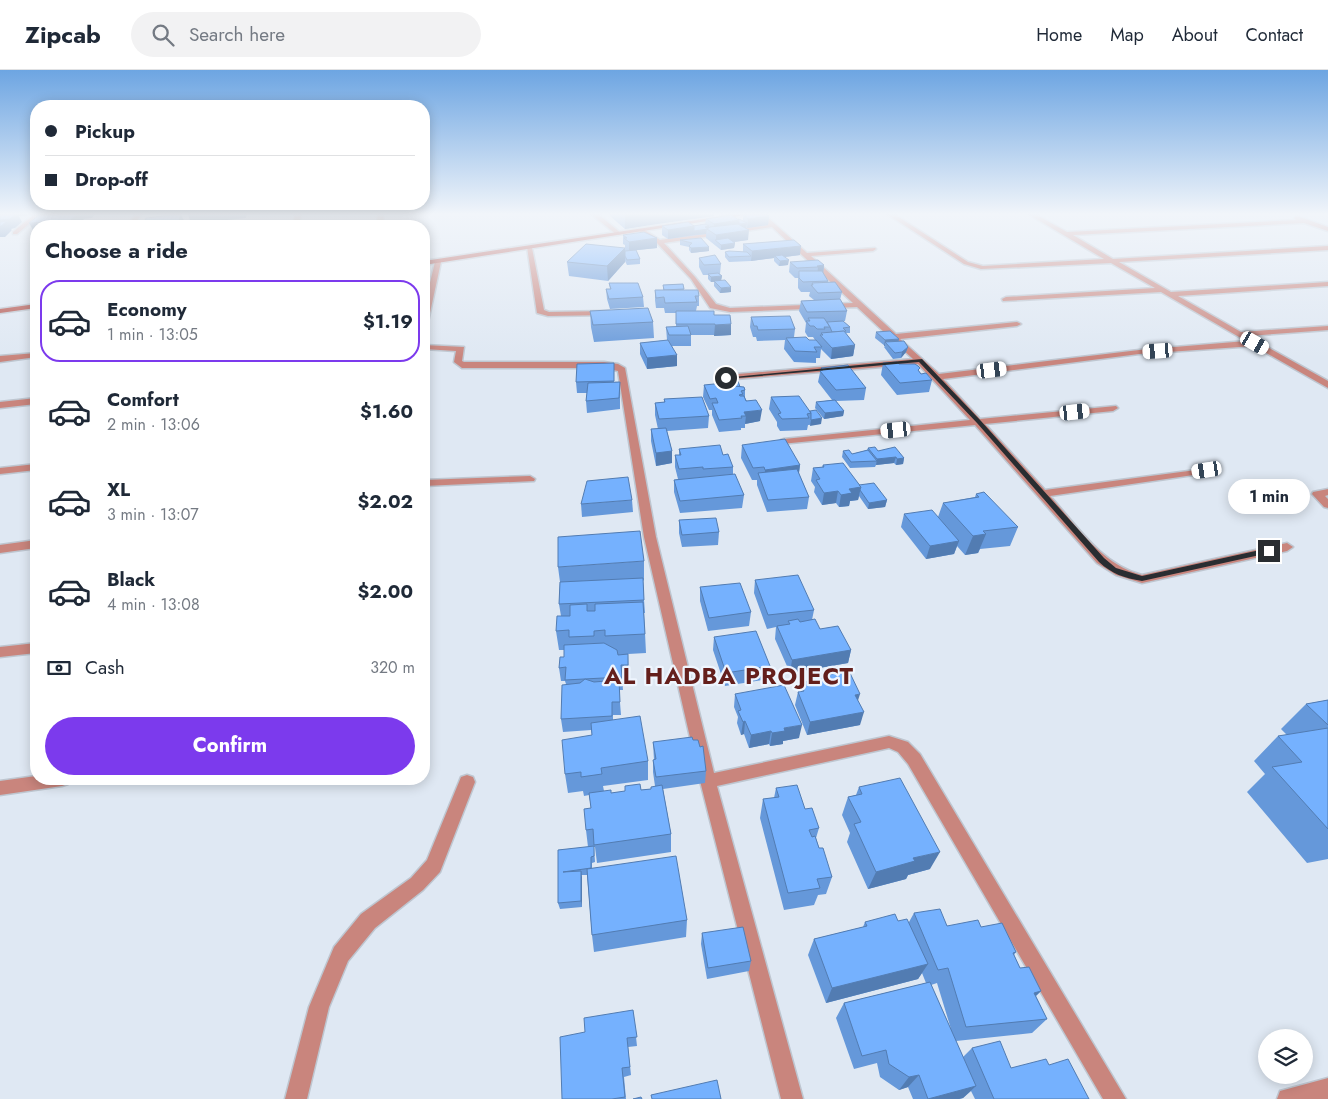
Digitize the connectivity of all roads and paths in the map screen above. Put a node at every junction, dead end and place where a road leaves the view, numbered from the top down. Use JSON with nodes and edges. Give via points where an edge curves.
{"nodes":[{"id":1,"x":438,"y":262,"type":"joint"},
{"id":2,"x":531,"y":262,"type":"edge"},
{"id":3,"x":678,"y":262,"type":"edge"},
{"id":4,"x":812,"y":262,"type":"edge"},
{"id":5,"x":963,"y":262,"type":"edge"},
{"id":6,"x":1112,"y":262,"type":"joint"},
{"id":7,"x":430,"y":263,"type":"edge"},
{"id":8,"x":1328,"y":284,"type":"edge"},
{"id":9,"x":1160,"y":290,"type":"junction"},
{"id":10,"x":1168,"y":294,"type":"junction"},
{"id":11,"x":430,"y":296,"type":"edge"},
{"id":12,"x":1006,"y":299,"type":"dead end"},
{"id":13,"x":860,"y":306,"type":"junction"},
{"id":14,"x":30,"y":307,"type":"edge"},
{"id":15,"x":0,"y":310,"type":"edge"},
{"id":16,"x":612,"y":312,"type":"edge"},
{"id":17,"x":1017,"y":324,"type":"dead end"},
{"id":18,"x":1328,"y":328,"type":"edge"},
{"id":19,"x":1240,"y":334,"type":"junction"},
{"id":20,"x":894,"y":336,"type":"junction"},
{"id":21,"x":1255,"y":343,"type":"junction"},
{"id":22,"x":430,"y":347,"type":"edge"},
{"id":23,"x":30,"y":356,"type":"edge"},
{"id":24,"x":0,"y":359,"type":"edge"},
{"id":25,"x":920,"y":361,"type":"junction"},
{"id":26,"x":936,"y":376,"type":"junction"},
{"id":27,"x":726,"y":378,"type":"dead end"},
{"id":28,"x":1327,"y":384,"type":"edge"},
{"id":29,"x":30,"y":402,"type":"edge"},
{"id":30,"x":0,"y":405,"type":"edge"},
{"id":31,"x":1113,"y":408,"type":"dead end"},
{"id":32,"x":979,"y":422,"type":"junction"},
{"id":33,"x":784,"y":442,"type":"edge"},
{"id":34,"x":30,"y":468,"type":"edge"},
{"id":35,"x":1207,"y":470,"type":"dead end"},
{"id":36,"x":0,"y":471,"type":"edge"},
{"id":37,"x":530,"y":480,"type":"dead end"},
{"id":38,"x":430,"y":482,"type":"edge"},
{"id":39,"x":1328,"y":492,"type":"edge"},
{"id":40,"x":1043,"y":494,"type":"junction"},
{"id":41,"x":1328,"y":505,"type":"edge"},
{"id":42,"x":30,"y":545,"type":"edge"},
{"id":43,"x":1287,"y":547,"type":"dead end"},
{"id":44,"x":0,"y":549,"type":"edge"},
{"id":45,"x":30,"y":649,"type":"edge"},
{"id":46,"x":0,"y":652,"type":"edge"},
{"id":47,"x":467,"y":782,"type":"dead end"},
{"id":48,"x":708,"y":782,"type":"junction"},
{"id":49,"x":30,"y":784,"type":"edge"},
{"id":50,"x":0,"y":788,"type":"edge"},
{"id":51,"x":1328,"y":1089,"type":"edge"},
{"id":52,"x":296,"y":1099,"type":"edge"},
{"id":53,"x":792,"y":1099,"type":"edge"},
{"id":54,"x":1115,"y":1099,"type":"edge"},
{"id":55,"x":1288,"y":1099,"type":"edge"}],
"edges":[{"from":1,"to":7,"type":"street"},
{"from":1,"to":11,"type":"street"},
{"from":2,"to":16,"type":"street","via":[[540,311],[548,314]]},
{"from":3,"to":13,"type":"street","via":[[709,302],[718,308]]},
{"from":4,"to":13,"type":"street"},
{"from":5,"to":6,"type":"street","via":[[976,267]]},
{"from":6,"to":9,"type":"street"},
{"from":8,"to":10,"type":"street"},
{"from":9,"to":10,"type":"street"},
{"from":9,"to":12,"type":"street"},
{"from":10,"to":19,"type":"street"},
{"from":13,"to":20,"type":"street"},
{"from":14,"to":15,"type":"street"},
{"from":17,"to":20,"type":"street"},
{"from":18,"to":19,"type":"street"},
{"from":19,"to":21,"type":"street"},
{"from":20,"to":25,"type":"street"},
{"from":21,"to":26,"type":"street","via":[[1139,352]]},
{"from":21,"to":28,"type":"street"},
{"from":22,"to":48,"type":"street","via":[[461,349],[458,362],[462,365],[604,365],[622,370],[650,537]]},
{"from":23,"to":24,"type":"street"},
{"from":25,"to":26,"type":"street"},
{"from":25,"to":27,"type":"street"},
{"from":26,"to":32,"type":"street"},
{"from":29,"to":30,"type":"street"},
{"from":31,"to":32,"type":"street"},
{"from":32,"to":33,"type":"street"},
{"from":32,"to":40,"type":"street"},
{"from":34,"to":36,"type":"street"},
{"from":35,"to":40,"type":"street"},
{"from":37,"to":38,"type":"street"},
{"from":39,"to":41,"type":"street","via":[[1316,494]]},
{"from":40,"to":43,"type":"street","via":[[1101,560],[1113,570],[1142,579]]},
{"from":42,"to":44,"type":"street"},
{"from":45,"to":46,"type":"street"},
{"from":47,"to":52,"type":"street","via":[[434,866],[417,884],[368,921],[341,954],[319,1007]]},
{"from":48,"to":53,"type":"street"},
{"from":48,"to":54,"type":"street","via":[[889,742],[904,747]]},
{"from":49,"to":50,"type":"street"},
{"from":51,"to":55,"type":"street"}]}
